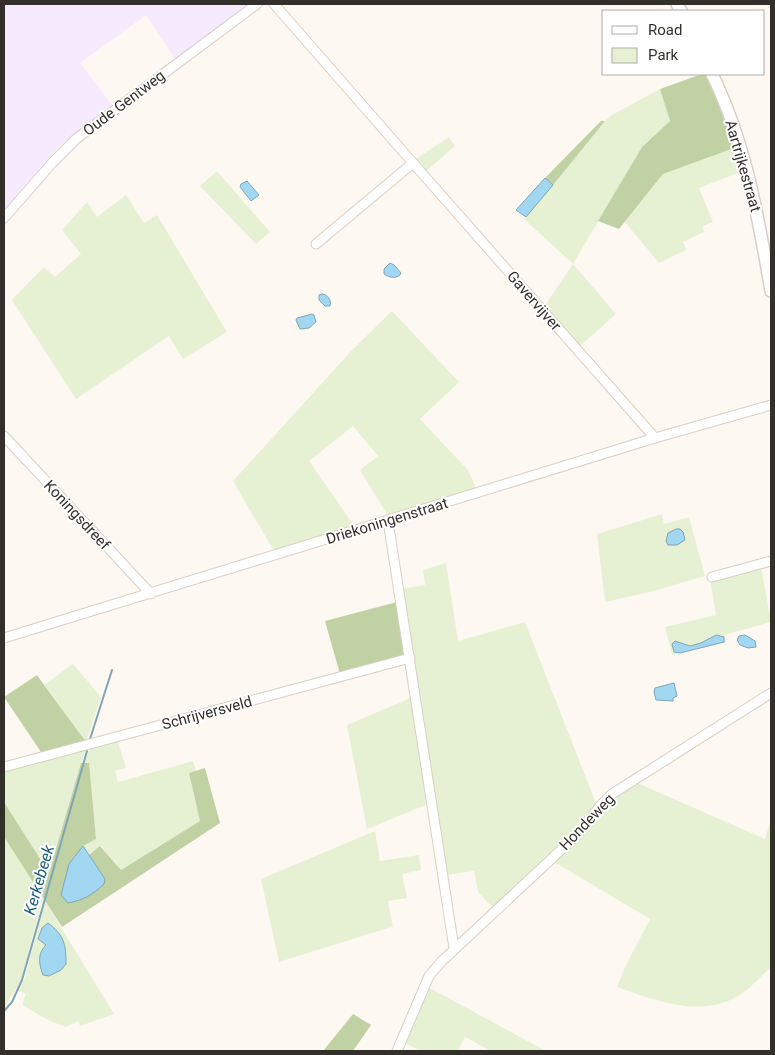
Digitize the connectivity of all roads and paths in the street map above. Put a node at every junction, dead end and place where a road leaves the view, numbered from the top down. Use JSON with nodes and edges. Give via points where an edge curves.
{"nodes":[{"id":1,"x":257,"y":4,"type":"edge"},
{"id":2,"x":274,"y":4,"type":"edge"},
{"id":3,"x":712,"y":75,"type":"edge"},
{"id":4,"x":412,"y":163,"type":"junction"},
{"id":5,"x":4,"y":218,"type":"edge"},
{"id":6,"x":316,"y":244,"type":"dead end"},
{"id":7,"x":771,"y":291,"type":"edge"},
{"id":8,"x":771,"y":405,"type":"edge"},
{"id":9,"x":4,"y":436,"type":"edge"},
{"id":10,"x":655,"y":438,"type":"junction"},
{"id":11,"x":388,"y":521,"type":"junction"},
{"id":12,"x":771,"y":561,"type":"edge"},
{"id":13,"x":712,"y":577,"type":"dead end"},
{"id":14,"x":151,"y":594,"type":"junction"},
{"id":15,"x":4,"y":638,"type":"edge"},
{"id":16,"x":410,"y":658,"type":"junction"},
{"id":17,"x":771,"y":693,"type":"edge"},
{"id":18,"x":4,"y":767,"type":"edge"},
{"id":19,"x":454,"y":948,"type":"junction"},
{"id":20,"x":397,"y":1051,"type":"edge"}],
"edges":[{"from":1,"to":5,"type":"street","name":"Oude Gentweg","via":[[76,139]]},
{"from":2,"to":4,"type":"street","name":"Gavervijver"},
{"from":3,"to":7,"type":"street","name":"Aartrijkestraat","via":[[754,193]]},
{"from":4,"to":6,"type":"street"},
{"from":4,"to":10,"type":"street","name":"Gavervijver"},
{"from":8,"to":10,"type":"street","name":"Driekoningenstraat"},
{"from":9,"to":14,"type":"street","name":"Koningsdreef"},
{"from":10,"to":11,"type":"street","name":"Driekoningenstraat"},
{"from":11,"to":14,"type":"street","name":"Driekoningenstraat"},
{"from":11,"to":16,"type":"street"},
{"from":12,"to":13,"type":"street"},
{"from":14,"to":15,"type":"street","name":"Driekoningenstraat"},
{"from":16,"to":18,"type":"street","name":"Schrijversveld"},
{"from":16,"to":19,"type":"street"},
{"from":17,"to":19,"type":"street","name":"Hondeweg","via":[[612,794],[577,835]]},
{"from":19,"to":20,"type":"street","name":"Hondeweg","via":[[427,981]]}]}
